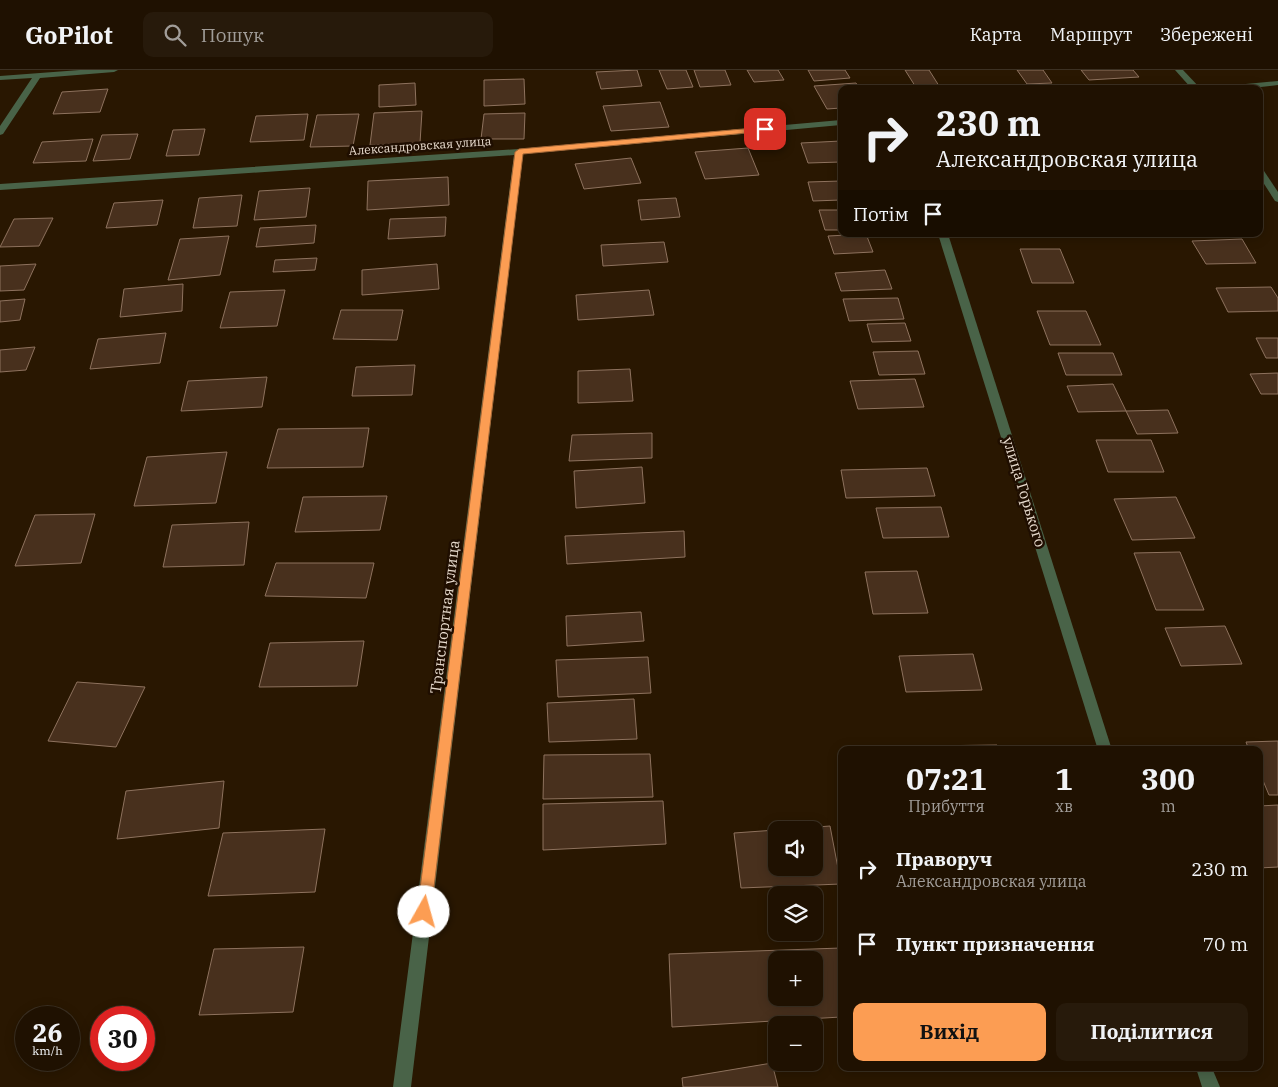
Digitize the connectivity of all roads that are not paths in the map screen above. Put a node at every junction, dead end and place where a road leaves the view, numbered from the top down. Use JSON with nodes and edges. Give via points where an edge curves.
{"nodes":[{"id":1,"x":114,"y":70,"type":"edge"},
{"id":2,"x":1179,"y":70,"type":"edge"},
{"id":3,"x":37,"y":76,"type":"junction"},
{"id":4,"x":0,"y":78,"type":"edge"},
{"id":5,"x":1278,"y":83,"type":"edge"},
{"id":6,"x":1194,"y":85,"type":"edge"},
{"id":7,"x":1257,"y":85,"type":"edge"},
{"id":8,"x":838,"y":122,"type":"edge"},
{"id":9,"x":0,"y":132,"type":"edge"},
{"id":10,"x":519,"y":152,"type":"junction"},
{"id":11,"x":1263,"y":176,"type":"edge"},
{"id":12,"x":0,"y":187,"type":"edge"},
{"id":13,"x":1278,"y":199,"type":"edge"},
{"id":14,"x":945,"y":237,"type":"edge"},
{"id":15,"x":1104,"y":746,"type":"edge"},
{"id":16,"x":1205,"y":1071,"type":"edge"},
{"id":17,"x":402,"y":1087,"type":"edge"},
{"id":18,"x":1211,"y":1087,"type":"edge"}],
"edges":[{"from":1,"to":3,"type":"street"},
{"from":2,"to":6,"type":"street"},
{"from":3,"to":4,"type":"street"},
{"from":3,"to":9,"type":"street"},
{"from":5,"to":7,"type":"street"},
{"from":8,"to":10,"type":"street","name":"Александровская улица"},
{"from":10,"to":12,"type":"street","name":"Александровская улица"},
{"from":10,"to":17,"type":"street","name":"Транспортная улица"},
{"from":11,"to":13,"type":"street"},
{"from":14,"to":15,"type":"street","name":"улица Горького"},
{"from":16,"to":18,"type":"street"}]}
